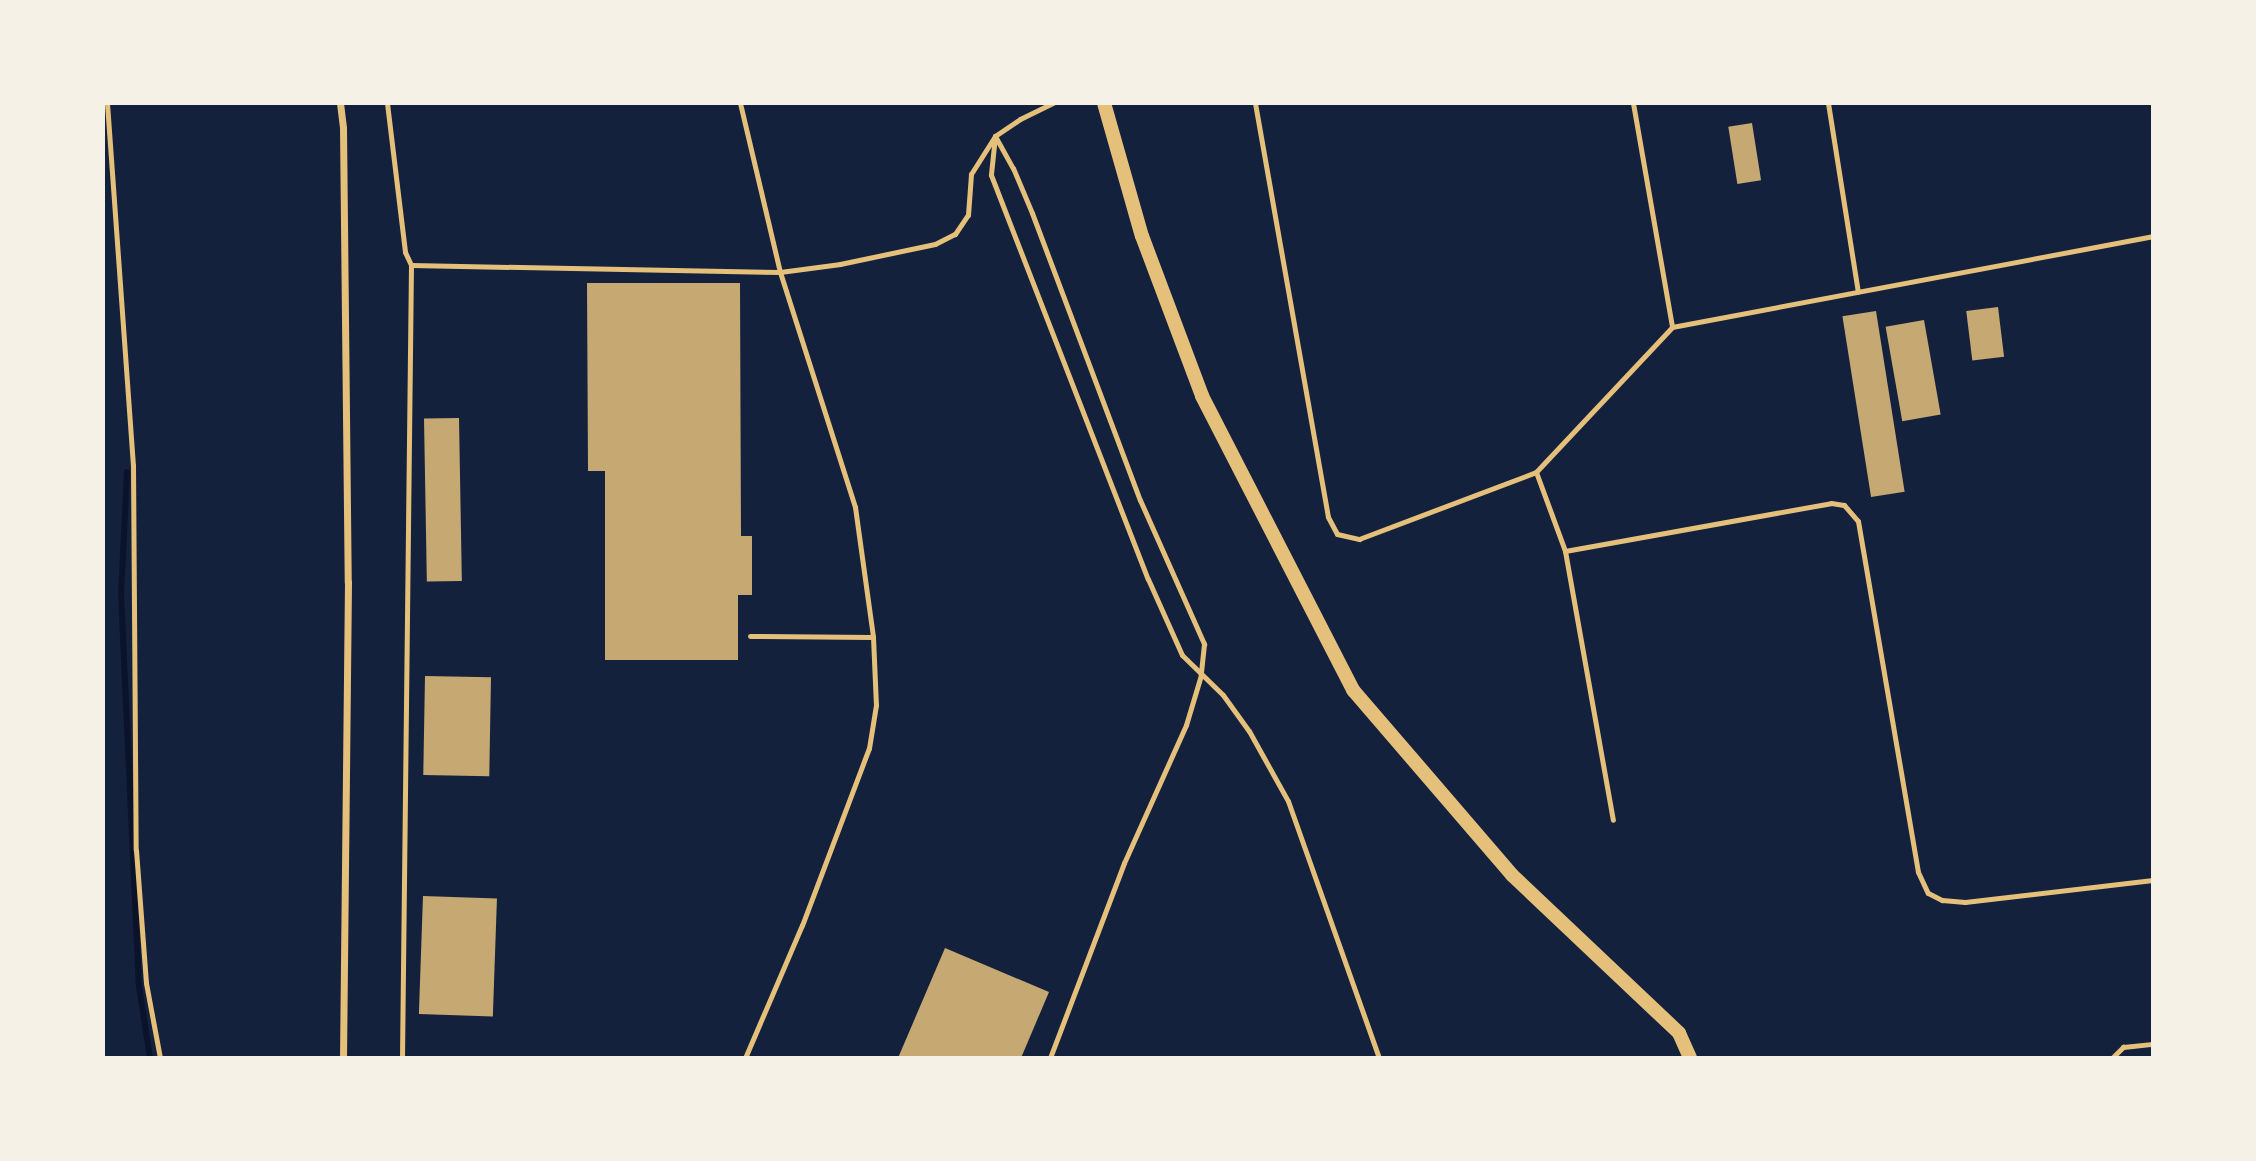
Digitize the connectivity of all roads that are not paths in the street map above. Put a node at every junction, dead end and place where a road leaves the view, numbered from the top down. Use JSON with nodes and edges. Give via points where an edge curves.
{"nodes":[{"id":1,"x":107,"y":103,"type":"edge"},
{"id":2,"x":340,"y":103,"type":"edge"},
{"id":3,"x":387,"y":103,"type":"edge"},
{"id":4,"x":740,"y":103,"type":"edge"},
{"id":5,"x":1053,"y":103,"type":"edge"},
{"id":6,"x":1104,"y":103,"type":"edge"},
{"id":7,"x":1255,"y":103,"type":"edge"},
{"id":8,"x":1633,"y":103,"type":"edge"},
{"id":9,"x":1828,"y":103,"type":"edge"},
{"id":10,"x":995,"y":136,"type":"junction"},
{"id":11,"x":2153,"y":236,"type":"edge"},
{"id":12,"x":411,"y":265,"type":"junction"},
{"id":13,"x":780,"y":272,"type":"junction"},
{"id":14,"x":1858,"y":292,"type":"junction"},
{"id":15,"x":1672,"y":327,"type":"junction"},
{"id":16,"x":1535,"y":472,"type":"junction"},
{"id":17,"x":1565,"y":551,"type":"junction"},
{"id":18,"x":750,"y":636,"type":"dead end"},
{"id":19,"x":873,"y":637,"type":"junction"},
{"id":20,"x":1201,"y":675,"type":"junction"},
{"id":21,"x":1613,"y":820,"type":"dead end"},
{"id":22,"x":2153,"y":880,"type":"edge"},
{"id":23,"x":2153,"y":1044,"type":"edge"},
{"id":24,"x":160,"y":1058,"type":"edge"},
{"id":25,"x":343,"y":1058,"type":"edge"},
{"id":26,"x":402,"y":1058,"type":"edge"},
{"id":27,"x":745,"y":1058,"type":"edge"},
{"id":28,"x":1050,"y":1058,"type":"edge"},
{"id":29,"x":1379,"y":1058,"type":"edge"},
{"id":30,"x":1690,"y":1058,"type":"edge"},
{"id":31,"x":2112,"y":1058,"type":"edge"}],
"edges":[{"from":1,"to":24,"type":"lane","via":[[132,465],[136,850],[146,983]]},
{"from":2,"to":25,"type":"street","via":[[348,568]]},
{"from":3,"to":12,"type":"lane","via":[[405,252]]},
{"from":4,"to":13,"type":"lane"},
{"from":5,"to":10,"type":"lane"},
{"from":6,"to":30,"type":"main road","via":[[1142,236],[1202,396],[1353,690],[1512,875],[1679,1033]]},
{"from":7,"to":16,"type":"lane","via":[[1328,517],[1337,534],[1359,539]]},
{"from":8,"to":15,"type":"lane"},
{"from":9,"to":14,"type":"lane"},
{"from":10,"to":13,"type":"lane","via":[[971,174],[968,215],[955,234],[935,244]]},
{"from":10,"to":20,"type":"lane","via":[[1023,190],[1140,500],[1204,644]]},
{"from":10,"to":20,"type":"lane","via":[[991,174],[1046,320],[1148,579],[1182,655]]},
{"from":11,"to":14,"type":"lane"},
{"from":12,"to":13,"type":"lane"},
{"from":12,"to":26,"type":"lane"},
{"from":13,"to":19,"type":"lane","via":[[855,507]]},
{"from":14,"to":15,"type":"lane"},
{"from":15,"to":16,"type":"lane"},
{"from":16,"to":17,"type":"lane"},
{"from":17,"to":21,"type":"lane"},
{"from":17,"to":22,"type":"lane","via":[[1831,503],[1844,506],[1857,521],[1918,872],[1928,893],[1965,902]]},
{"from":18,"to":19,"type":"lane"},
{"from":19,"to":27,"type":"lane","via":[[876,705],[869,748],[802,925]]},
{"from":20,"to":28,"type":"lane","via":[[1186,725],[1124,863]]},
{"from":20,"to":29,"type":"lane","via":[[1223,695],[1249,731],[1288,801]]},
{"from":23,"to":31,"type":"lane","via":[[2123,1047]]}]}
